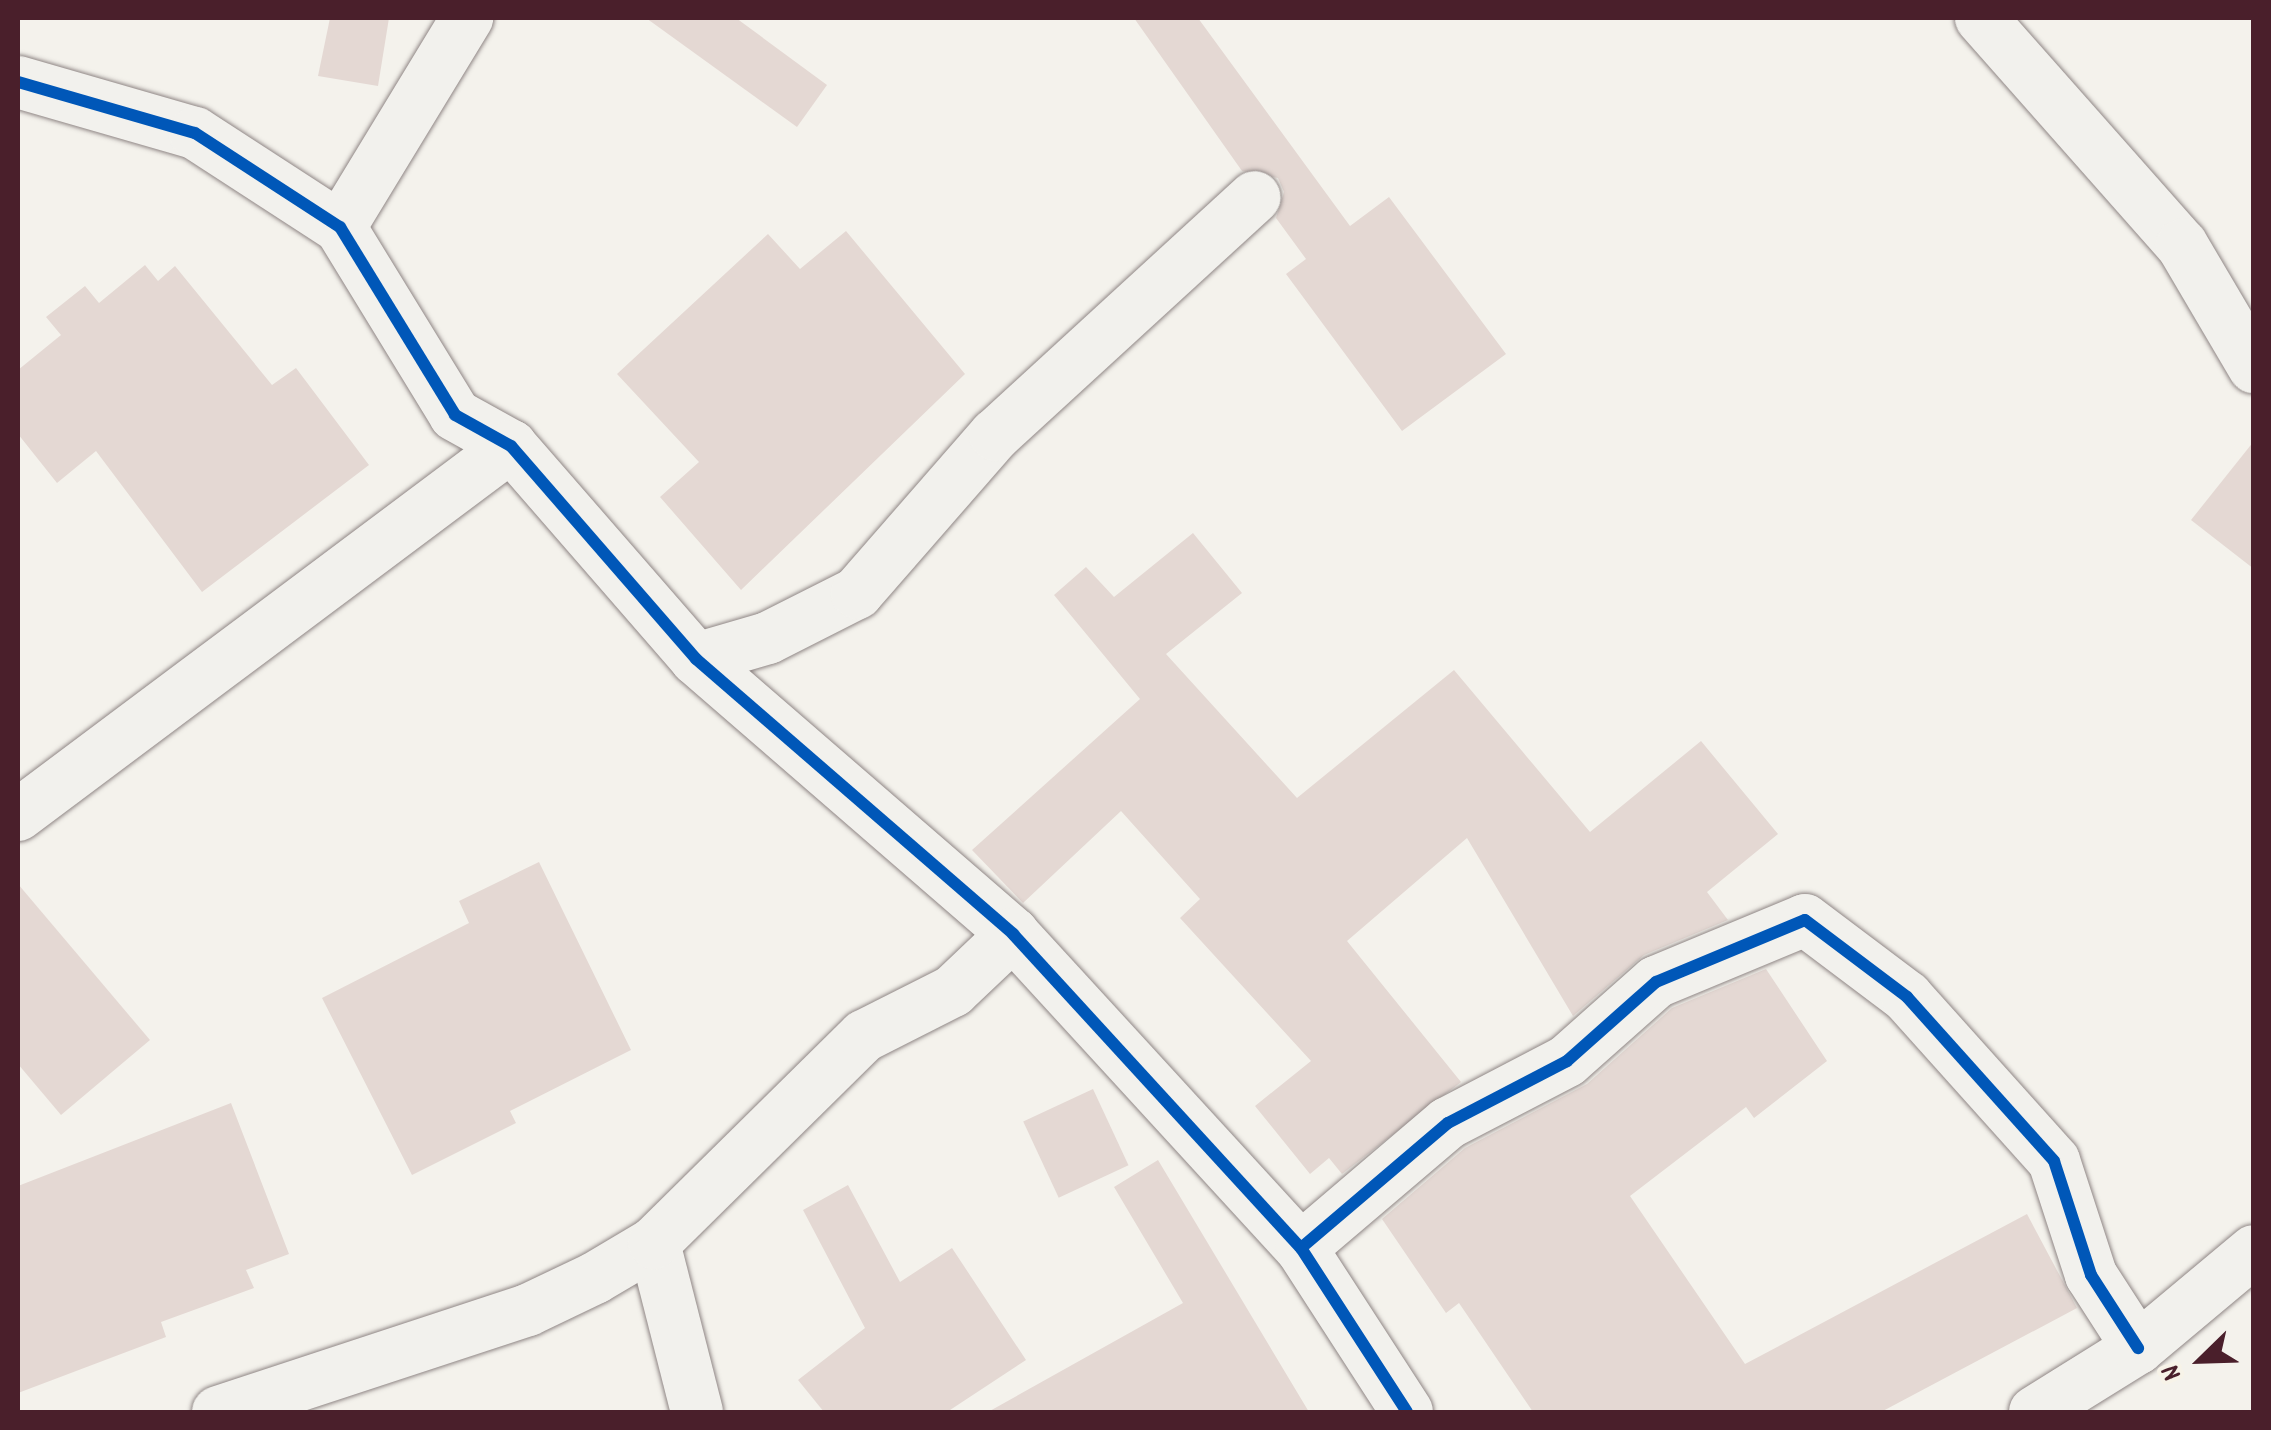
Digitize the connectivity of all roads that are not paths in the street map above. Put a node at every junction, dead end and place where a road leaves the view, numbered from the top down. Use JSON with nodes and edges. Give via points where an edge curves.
{"nodes":[{"id":1,"x":467,"y":18,"type":"edge"},
{"id":2,"x":1981,"y":18,"type":"edge"},
{"id":3,"x":18,"y":82,"type":"edge"},
{"id":4,"x":1254,"y":197,"type":"dead end"},
{"id":5,"x":340,"y":227,"type":"junction"},
{"id":6,"x":2254,"y":366,"type":"edge"},
{"id":7,"x":512,"y":446,"type":"junction"},
{"id":8,"x":696,"y":659,"type":"junction"},
{"id":9,"x":18,"y":815,"type":"edge"},
{"id":10,"x":1012,"y":934,"type":"junction"},
{"id":11,"x":654,"y":1242,"type":"junction"},
{"id":12,"x":1301,"y":1248,"type":"junction"},
{"id":13,"x":2254,"y":1250,"type":"edge"},
{"id":14,"x":2138,"y":1348,"type":"junction"},
{"id":15,"x":218,"y":1412,"type":"edge"},
{"id":16,"x":697,"y":1412,"type":"edge"},
{"id":17,"x":1407,"y":1412,"type":"edge"},
{"id":18,"x":2035,"y":1412,"type":"edge"}],
"edges":[{"from":1,"to":5,"type":"street"},
{"from":2,"to":6,"type":"street","via":[[2182,244]]},
{"from":3,"to":5,"type":"street","via":[[195,133]]},
{"from":4,"to":8,"type":"street","via":[[995,435],[857,593],[768,638]]},
{"from":5,"to":7,"type":"street","via":[[455,415]]},
{"from":7,"to":8,"type":"street"},
{"from":7,"to":9,"type":"street"},
{"from":8,"to":10,"type":"street"},
{"from":10,"to":11,"type":"street","via":[[953,991],[864,1036]]},
{"from":10,"to":12,"type":"street"},
{"from":11,"to":15,"type":"street","via":[[528,1310]]},
{"from":11,"to":16,"type":"street"},
{"from":12,"to":14,"type":"street","via":[[1448,1123],[1504,1102],[1567,1060],[1656,982],[1805,920],[1907,997],[2054,1161],[2091,1275]]},
{"from":12,"to":17,"type":"street"},
{"from":13,"to":14,"type":"street"},
{"from":14,"to":18,"type":"street"}]}
